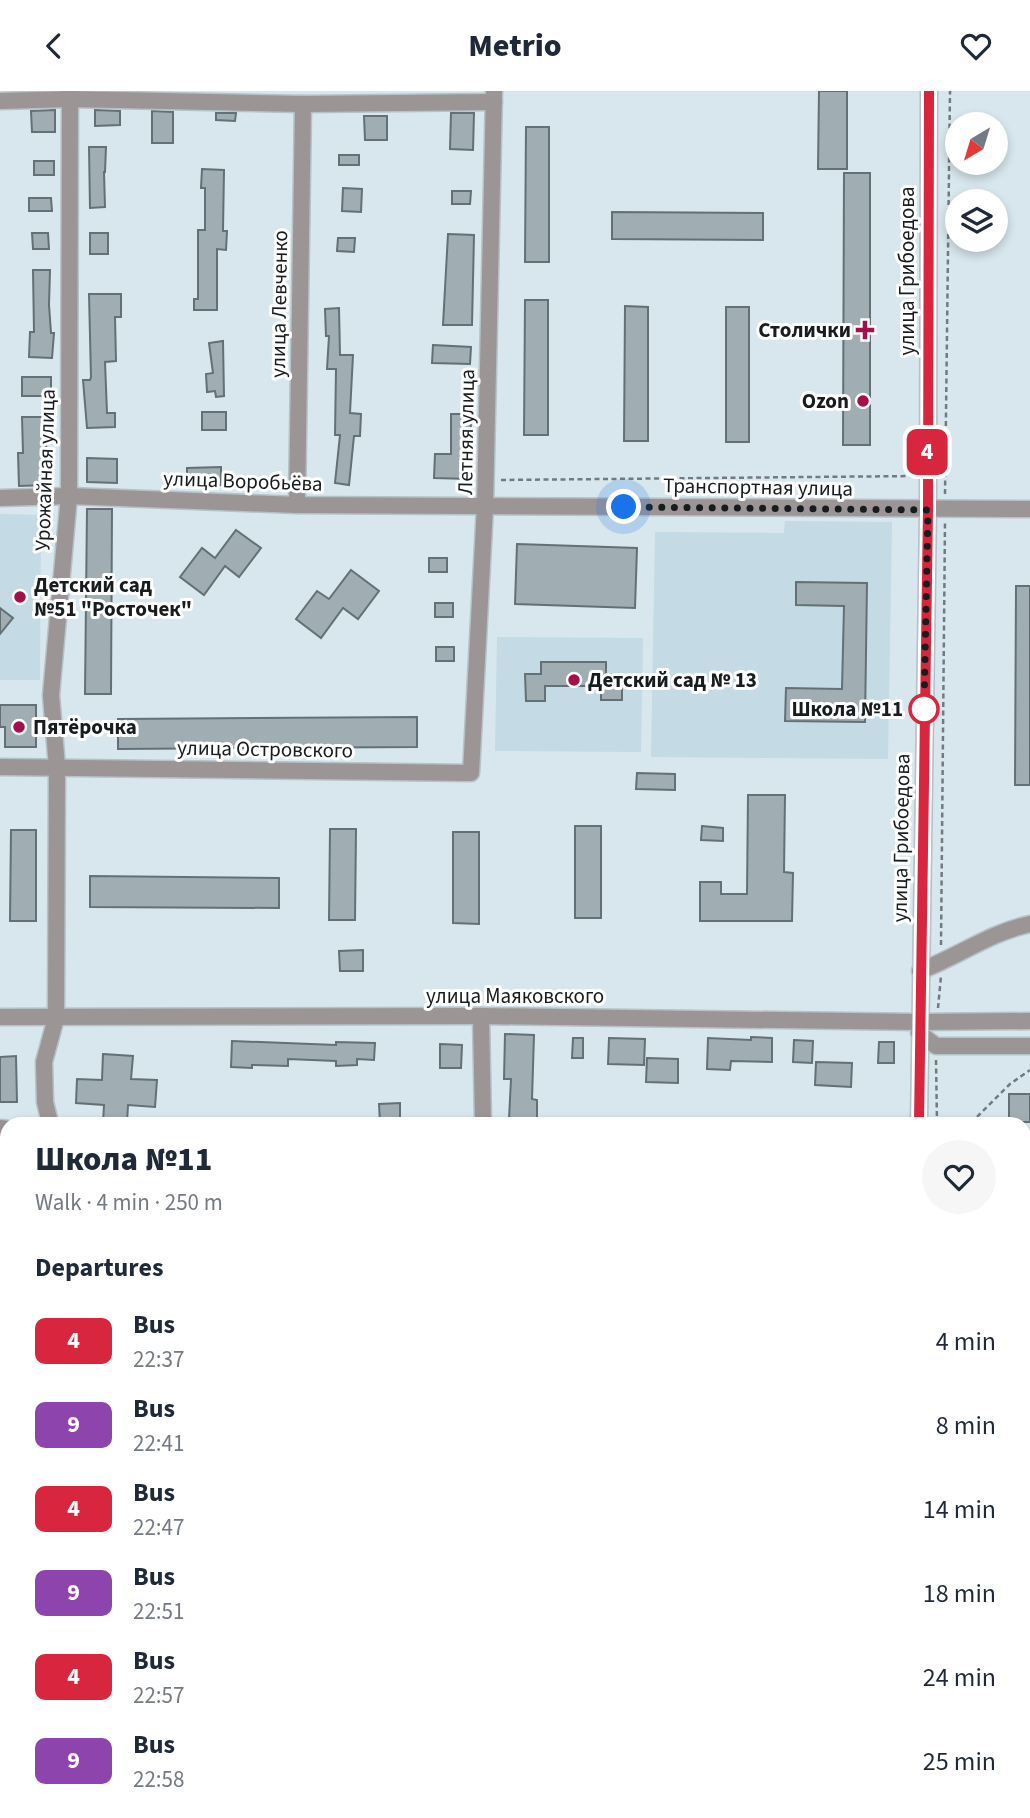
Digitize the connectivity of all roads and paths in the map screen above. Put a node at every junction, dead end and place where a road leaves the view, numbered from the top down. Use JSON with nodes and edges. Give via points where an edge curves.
{"nodes":[{"id":1,"x":929,"y":91,"type":"edge"},
{"id":2,"x":950,"y":91,"type":"edge"},
{"id":3,"x":70,"y":95,"type":"edge"},
{"id":4,"x":494,"y":97,"type":"edge"},
{"id":5,"x":0,"y":101,"type":"edge"},
{"id":6,"x":303,"y":104,"type":"junction"},
{"id":7,"x":946,"y":475,"type":"junction"},
{"id":8,"x":927,"y":476,"type":"junction"},
{"id":9,"x":486,"y":480,"type":"junction"},
{"id":10,"x":69,"y":496,"type":"junction"},
{"id":11,"x":0,"y":498,"type":"edge"},
{"id":12,"x":297,"y":505,"type":"junction"},
{"id":13,"x":485,"y":506,"type":"junction"},
{"id":14,"x":1030,"y":509,"type":"edge"},
{"id":15,"x":928,"y":510,"type":"junction"},
{"id":16,"x":945,"y":510,"type":"junction"},
{"id":17,"x":0,"y":767,"type":"edge"},
{"id":18,"x":57,"y":767,"type":"junction"},
{"id":19,"x":471,"y":773,"type":"joint"},
{"id":20,"x":1030,"y":924,"type":"edge"},
{"id":21,"x":941,"y":963,"type":"junction"},
{"id":22,"x":920,"y":971,"type":"junction"},
{"id":23,"x":481,"y":1016,"type":"junction"},
{"id":24,"x":0,"y":1017,"type":"edge"},
{"id":25,"x":56,"y":1018,"type":"junction"},
{"id":26,"x":1030,"y":1021,"type":"edge"},
{"id":27,"x":936,"y":1022,"type":"junction"},
{"id":28,"x":919,"y":1028,"type":"junction"},
{"id":29,"x":936,"y":1046,"type":"junction"},
{"id":30,"x":1030,"y":1046,"type":"edge"},
{"id":31,"x":1030,"y":1070,"type":"edge"},
{"id":32,"x":49,"y":1117,"type":"edge"},
{"id":33,"x":484,"y":1117,"type":"edge"},
{"id":34,"x":919,"y":1117,"type":"edge"},
{"id":35,"x":937,"y":1117,"type":"edge"},
{"id":36,"x":977,"y":1117,"type":"edge"}],
"edges":[{"from":1,"to":8,"type":"street","name":"улица Грибоедова"},
{"from":2,"to":7,"type":"path"},
{"from":3,"to":5,"type":"street"},
{"from":3,"to":6,"type":"street"},
{"from":3,"to":10,"type":"street","name":"Урожайная улица"},
{"from":4,"to":6,"type":"street"},
{"from":4,"to":9,"type":"street","name":"Летняя улица"},
{"from":6,"to":12,"type":"street","name":"улица Левченко"},
{"from":7,"to":8,"type":"path"},
{"from":7,"to":16,"type":"path"},
{"from":8,"to":9,"type":"path"},
{"from":8,"to":15,"type":"street","name":"улица Грибоедова"},
{"from":9,"to":13,"type":"street","name":"Летняя улица"},
{"from":10,"to":11,"type":"street","name":"улица Воробьёва"},
{"from":10,"to":12,"type":"street","name":"улица Воробьёва"},
{"from":10,"to":18,"type":"street","name":"Урожайная улица","via":[[51,695]]},
{"from":12,"to":13,"type":"street","name":"улица Воробьёва"},
{"from":13,"to":15,"type":"street","name":"Транспортная улица"},
{"from":13,"to":19,"type":"street","name":"Летняя улица"},
{"from":14,"to":16,"type":"street","name":"Транспортная улица"},
{"from":15,"to":16,"type":"street","name":"Транспортная улица"},
{"from":15,"to":22,"type":"street","name":"улица Грибоедова"},
{"from":16,"to":21,"type":"path"},
{"from":17,"to":18,"type":"street","name":"улица Островского"},
{"from":18,"to":19,"type":"street","name":"улица Островского"},
{"from":18,"to":25,"type":"street","name":"Урожайная улица"},
{"from":20,"to":21,"type":"street","via":[[1013,927]]},
{"from":21,"to":22,"type":"street"},
{"from":21,"to":27,"type":"path"},
{"from":22,"to":28,"type":"street","name":"улица Грибоедова"},
{"from":23,"to":25,"type":"street","name":"улица Маяковского"},
{"from":23,"to":28,"type":"street","name":"улица Маяковского"},
{"from":23,"to":33,"type":"street"},
{"from":24,"to":25,"type":"street","name":"улица Маяковского"},
{"from":25,"to":32,"type":"street","name":"Урожайная улица","via":[[44,1062]]},
{"from":26,"to":27,"type":"street","name":"улица Маяковского"},
{"from":27,"to":28,"type":"street","name":"улица Маяковского"},
{"from":28,"to":29,"type":"street"},
{"from":28,"to":34,"type":"street","name":"улица Грибоедова"},
{"from":29,"to":30,"type":"street"},
{"from":29,"to":35,"type":"path"},
{"from":31,"to":36,"type":"path"}]}
